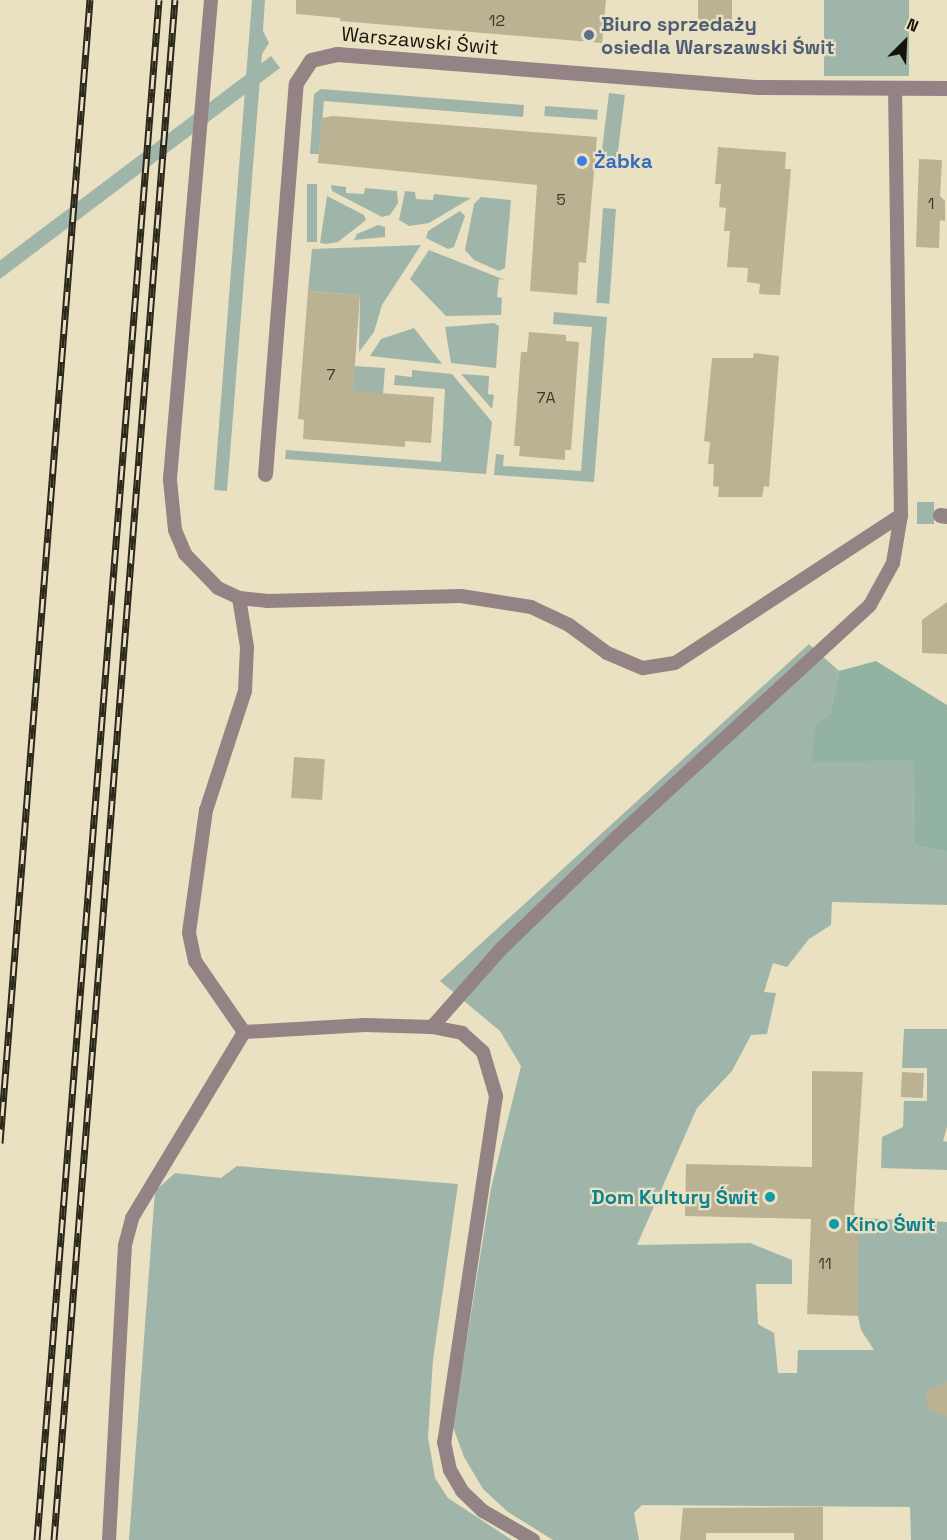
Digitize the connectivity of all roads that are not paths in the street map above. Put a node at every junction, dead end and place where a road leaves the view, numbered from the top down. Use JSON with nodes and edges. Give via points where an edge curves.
{"nodes":[{"id":1,"x":211,"y":0,"type":"edge"},
{"id":2,"x":895,"y":88,"type":"junction"},
{"id":3,"x":947,"y":88,"type":"edge"},
{"id":4,"x":265,"y":474,"type":"dead end"},
{"id":5,"x":901,"y":515,"type":"junction"},
{"id":6,"x":239,"y":598,"type":"junction"},
{"id":7,"x":432,"y":1027,"type":"junction"},
{"id":8,"x":244,"y":1032,"type":"junction"},
{"id":9,"x":109,"y":1540,"type":"edge"},
{"id":10,"x":533,"y":1540,"type":"edge"}],
"edges":[{"from":1,"to":6,"type":"lane","via":[[170,480],[175,530],[185,554],[218,588]]},
{"from":2,"to":3,"type":"street","name":"Warszawski Świt"},
{"from":2,"to":4,"type":"street","name":"Warszawski Świt","via":[[758,87],[337,54],[311,60],[296,83]]},
{"from":2,"to":5,"type":"lane"},
{"from":5,"to":6,"type":"lane","via":[[675,663],[643,668],[607,653],[570,625],[531,607],[461,596]]},
{"from":5,"to":7,"type":"lane","via":[[893,563],[870,605],[608,845],[502,948]]},
{"from":6,"to":8,"type":"lane","via":[[247,647],[245,691],[206,810],[189,933],[195,961]]},
{"from":7,"to":8,"type":"lane","via":[[365,1025]]},
{"from":7,"to":10,"type":"lane","via":[[462,1033],[483,1052],[496,1096],[444,1442],[450,1470],[462,1491],[483,1511]]},
{"from":8,"to":9,"type":"lane","via":[[132,1218],[127,1236]]}]}
